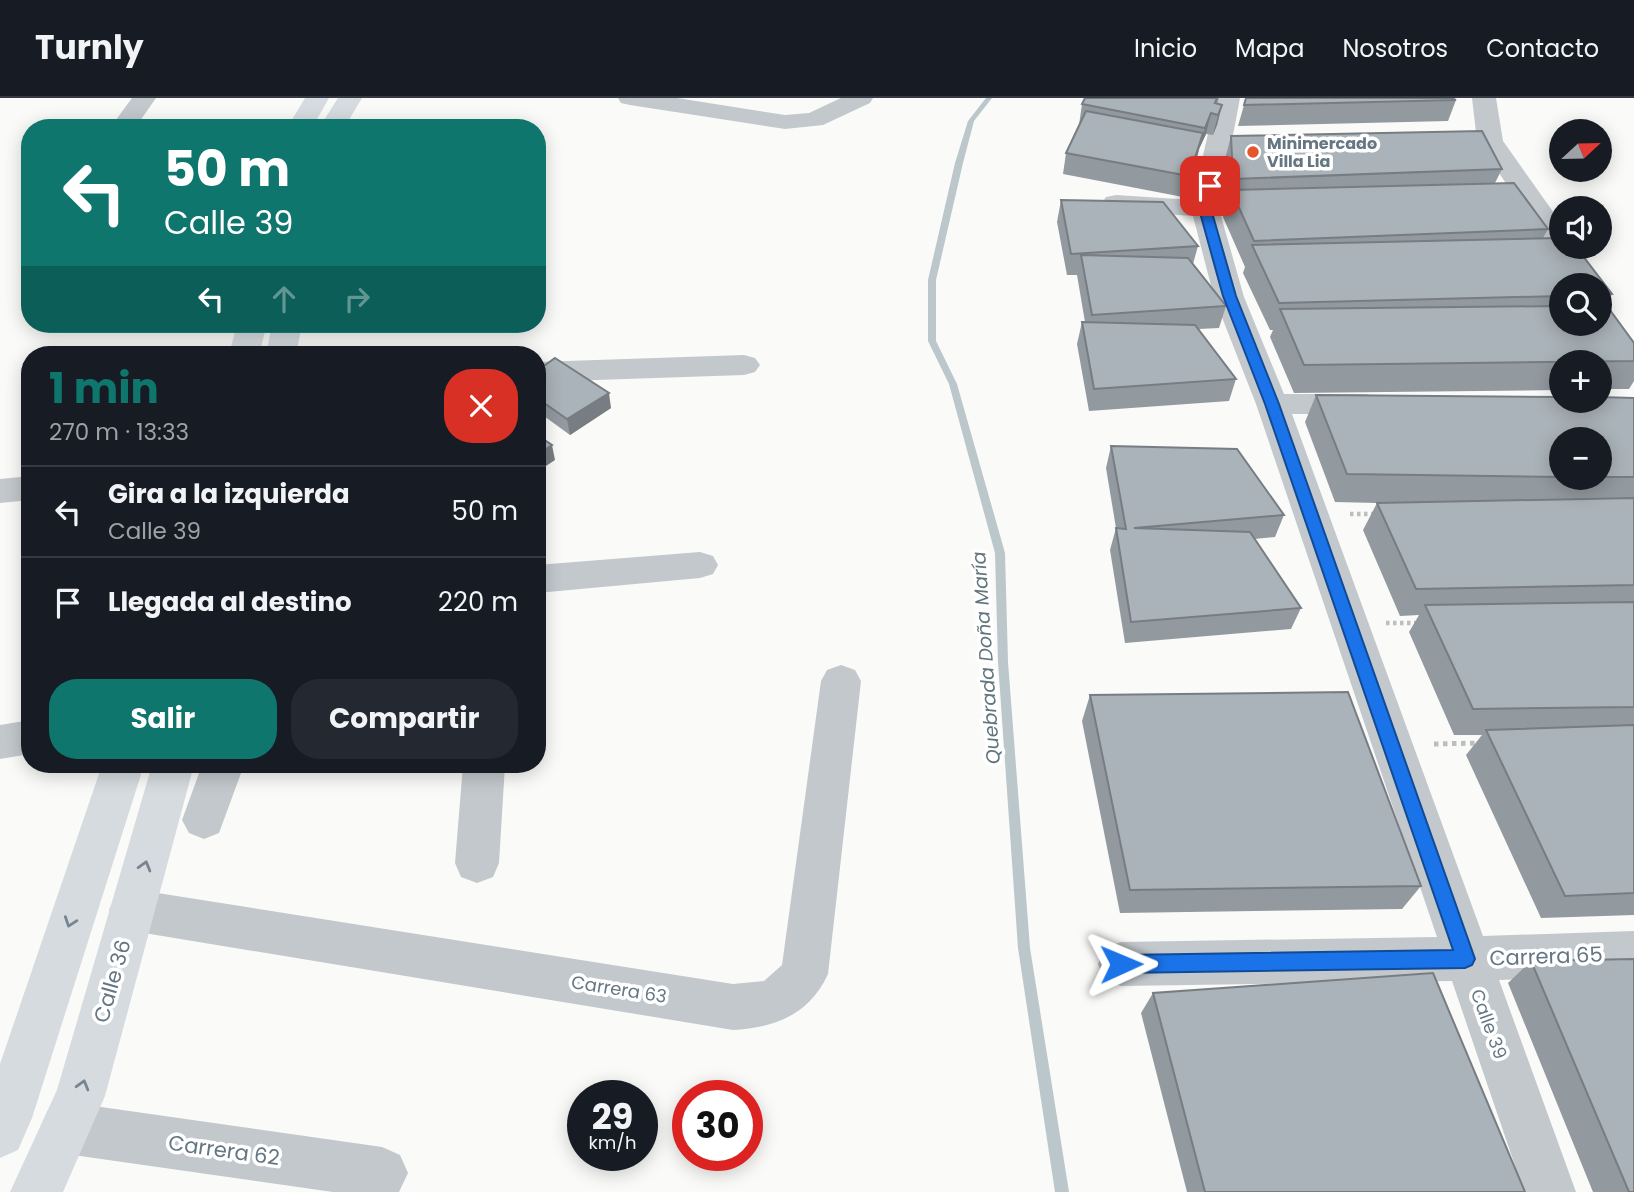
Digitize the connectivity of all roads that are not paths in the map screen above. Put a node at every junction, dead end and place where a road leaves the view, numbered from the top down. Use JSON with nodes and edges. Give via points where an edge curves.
{"nodes":[{"id":1,"x":144,"y":98,"type":"edge"},
{"id":2,"x":317,"y":98,"type":"edge"},
{"id":3,"x":350,"y":98,"type":"edge"},
{"id":4,"x":630,"y":98,"type":"edge"},
{"id":5,"x":861,"y":98,"type":"edge"},
{"id":6,"x":1228,"y":98,"type":"edge"},
{"id":7,"x":1484,"y":98,"type":"edge"},
{"id":8,"x":129,"y":119,"type":"edge"},
{"id":9,"x":304,"y":119,"type":"edge"},
{"id":10,"x":337,"y":119,"type":"edge"},
{"id":11,"x":1086,"y":201,"type":"edge"},
{"id":12,"x":1205,"y":209,"type":"junction"},
{"id":13,"x":1549,"y":230,"type":"edge"},
{"id":14,"x":744,"y":365,"type":"dead end"},
{"id":15,"x":546,"y":372,"type":"edge"},
{"id":16,"x":1272,"y":404,"type":"junction"},
{"id":17,"x":1397,"y":404,"type":"edge"},
{"id":18,"x":21,"y":489,"type":"edge"},
{"id":19,"x":0,"y":491,"type":"edge"},
{"id":20,"x":700,"y":565,"type":"dead end"},
{"id":21,"x":546,"y":578,"type":"edge"},
{"id":22,"x":841,"y":681,"type":"dead end"},
{"id":23,"x":21,"y":738,"type":"edge"},
{"id":24,"x":0,"y":742,"type":"edge"},
{"id":25,"x":120,"y":773,"type":"edge"},
{"id":26,"x":171,"y":773,"type":"edge"},
{"id":27,"x":220,"y":773,"type":"edge"},
{"id":28,"x":483,"y":773,"type":"edge"},
{"id":29,"x":204,"y":820,"type":"dead end"},
{"id":30,"x":477,"y":863,"type":"dead end"},
{"id":31,"x":132,"y":911,"type":"junction"},
{"id":32,"x":1634,"y":953,"type":"edge"},
{"id":33,"x":1465,"y":959,"type":"junction"},
{"id":34,"x":1121,"y":964,"type":"dead end"},
{"id":35,"x":2,"y":1123,"type":"edge"},
{"id":36,"x":66,"y":1128,"type":"junction"},
{"id":37,"x":382,"y":1173,"type":"dead end"},
{"id":38,"x":36,"y":1192,"type":"edge"},
{"id":39,"x":1550,"y":1192,"type":"edge"}],
"edges":[{"from":1,"to":8,"type":"street"},
{"from":2,"to":9,"type":"main road"},
{"from":3,"to":10,"type":"main road"},
{"from":4,"to":5,"type":"street","via":[[785,122],[814,120]]},
{"from":6,"to":12,"type":"street","name":"Calle 39","via":[[1232,139]]},
{"from":7,"to":13,"type":"street","via":[[1477,141]]},
{"from":11,"to":12,"type":"street"},
{"from":12,"to":16,"type":"street","name":"Calle 39","via":[[1230,296]]},
{"from":14,"to":15,"type":"street"},
{"from":16,"to":17,"type":"street"},
{"from":16,"to":33,"type":"street","name":"Calle 39"},
{"from":18,"to":19,"type":"street"},
{"from":20,"to":21,"type":"street"},
{"from":22,"to":31,"type":"street","name":"Carrera 63","via":[[804,974],[789,993],[759,1006],[733,1007]]},
{"from":23,"to":24,"type":"street"},
{"from":25,"to":35,"type":"main road","one_way":true},
{"from":31,"to":26,"type":"main road","name":"Calle 36","one_way":true},
{"from":27,"to":29,"type":"street"},
{"from":28,"to":30,"type":"street"},
{"from":36,"to":31,"type":"main road","name":"Calle 36","one_way":true,"via":[[80,1096]]},
{"from":32,"to":33,"type":"street","name":"Carrera 65"},
{"from":33,"to":34,"type":"street","name":"Carrera 65"},
{"from":33,"to":39,"type":"street","name":"Calle 39"},
{"from":36,"to":37,"type":"street","name":"Carrera 62"},
{"from":36,"to":38,"type":"main road","name":"Calle 36"}]}
